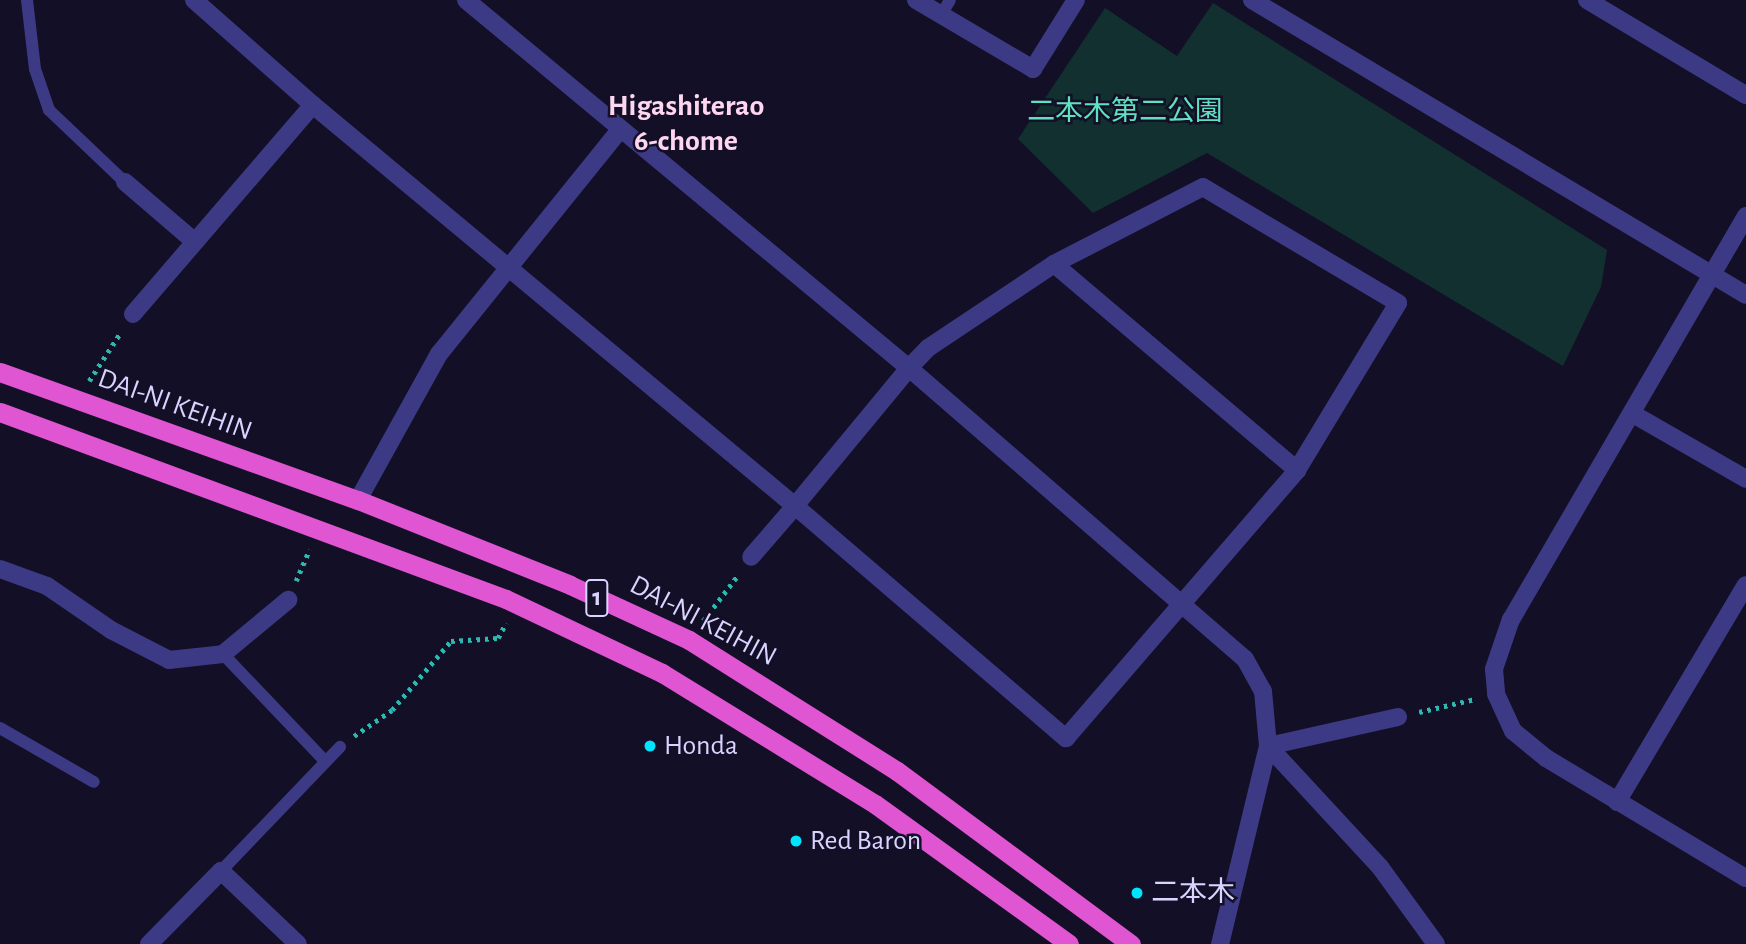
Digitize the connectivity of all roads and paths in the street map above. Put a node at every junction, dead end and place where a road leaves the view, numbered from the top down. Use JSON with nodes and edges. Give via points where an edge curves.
{"nodes":[{"id":1,"x":27,"y":0,"type":"edge"},
{"id":2,"x":194,"y":0,"type":"edge"},
{"id":3,"x":466,"y":0,"type":"edge"},
{"id":4,"x":916,"y":0,"type":"edge"},
{"id":5,"x":1076,"y":0,"type":"edge"},
{"id":6,"x":1252,"y":0,"type":"edge"},
{"id":7,"x":1587,"y":0,"type":"edge"},
{"id":8,"x":945,"y":7,"type":"edge"},
{"id":9,"x":1746,"y":95,"type":"edge"},
{"id":10,"x":313,"y":104,"type":"junction"},
{"id":11,"x":620,"y":130,"type":"junction"},
{"id":12,"x":125,"y":182,"type":"joint"},
{"id":13,"x":1746,"y":216,"type":"edge"},
{"id":14,"x":195,"y":242,"type":"junction"},
{"id":15,"x":1054,"y":264,"type":"junction"},
{"id":16,"x":512,"y":269,"type":"junction"},
{"id":17,"x":1711,"y":274,"type":"junction"},
{"id":18,"x":1746,"y":295,"type":"edge"},
{"id":19,"x":133,"y":314,"type":"joint"},
{"id":20,"x":909,"y":368,"type":"junction"},
{"id":21,"x":0,"y":372,"type":"edge"},
{"id":22,"x":76,"y":399,"type":"junction"},
{"id":23,"x":0,"y":412,"type":"edge"},
{"id":24,"x":1633,"y":414,"type":"junction"},
{"id":25,"x":1297,"y":470,"type":"junction"},
{"id":26,"x":1746,"y":480,"type":"edge"},
{"id":27,"x":358,"y":500,"type":"junction"},
{"id":28,"x":795,"y":506,"type":"junction"},
{"id":29,"x":310,"y":550,"type":"dead end"},
{"id":30,"x":751,"y":557,"type":"joint"},
{"id":31,"x":0,"y":569,"type":"edge"},
{"id":32,"x":1746,"y":585,"type":"edge"},
{"id":33,"x":289,"y":600,"type":"joint"},
{"id":34,"x":1182,"y":603,"type":"junction"},
{"id":35,"x":506,"y":622,"type":"dead end"},
{"id":36,"x":689,"y":640,"type":"junction"},
{"id":37,"x":223,"y":654,"type":"junction"},
{"id":38,"x":1496,"y":694,"type":"junction"},
{"id":39,"x":1398,"y":717,"type":"joint"},
{"id":40,"x":0,"y":729,"type":"edge"},
{"id":41,"x":1268,"y":746,"type":"junction"},
{"id":42,"x":340,"y":747,"type":"joint"},
{"id":43,"x":325,"y":761,"type":"junction"},
{"id":44,"x":94,"y":782,"type":"dead end"},
{"id":45,"x":1617,"y":802,"type":"junction"},
{"id":46,"x":221,"y":872,"type":"junction"},
{"id":47,"x":1746,"y":878,"type":"edge"},
{"id":48,"x":149,"y":944,"type":"edge"},
{"id":49,"x":298,"y":944,"type":"edge"},
{"id":50,"x":1069,"y":944,"type":"edge"},
{"id":51,"x":1131,"y":944,"type":"edge"},
{"id":52,"x":1220,"y":944,"type":"edge"},
{"id":53,"x":1436,"y":944,"type":"edge"}],
"edges":[{"from":1,"to":12,"type":"lane","via":[[35,69],[49,110]]},
{"from":2,"to":10,"type":"street"},
{"from":3,"to":11,"type":"street"},
{"from":4,"to":8,"type":"street"},
{"from":5,"to":8,"type":"street","via":[[1033,69]]},
{"from":6,"to":17,"type":"street"},
{"from":7,"to":9,"type":"street"},
{"from":10,"to":14,"type":"street"},
{"from":10,"to":16,"type":"street"},
{"from":11,"to":16,"type":"street"},
{"from":11,"to":20,"type":"street"},
{"from":12,"to":14,"type":"street"},
{"from":13,"to":17,"type":"street"},
{"from":14,"to":19,"type":"street"},
{"from":15,"to":20,"type":"street","via":[[928,348]]},
{"from":15,"to":25,"type":"street"},
{"from":15,"to":25,"type":"street","via":[[1203,187],[1398,303]]},
{"from":16,"to":27,"type":"street","via":[[439,354]]},
{"from":16,"to":28,"type":"street"},
{"from":17,"to":18,"type":"street"},
{"from":17,"to":24,"type":"street"},
{"from":19,"to":22,"type":"path"},
{"from":20,"to":28,"type":"street"},
{"from":20,"to":34,"type":"street"},
{"from":21,"to":22,"type":"highway","name":"DAI-NI KEIHIN","number":"1"},
{"from":22,"to":27,"type":"highway","name":"DAI-NI KEIHIN","number":"1"},
{"from":23,"to":50,"type":"highway","number":"1","via":[[506,599],[662,673],[875,804]]},
{"from":24,"to":26,"type":"street"},
{"from":24,"to":38,"type":"street","via":[[1511,619],[1494,669]]},
{"from":25,"to":34,"type":"street"},
{"from":27,"to":36,"type":"highway","name":"DAI-NI KEIHIN","number":"1","via":[[570,585]]},
{"from":28,"to":30,"type":"street"},
{"from":28,"to":34,"type":"street","via":[[1066,738]]},
{"from":29,"to":33,"type":"path"},
{"from":30,"to":36,"type":"path"},
{"from":31,"to":37,"type":"street","via":[[47,586],[111,630],[169,660]]},
{"from":32,"to":45,"type":"street"},
{"from":33,"to":37,"type":"street"},
{"from":34,"to":41,"type":"street","via":[[1245,659],[1263,691]]},
{"from":35,"to":42,"type":"path","via":[[498,638],[451,641],[392,710]]},
{"from":36,"to":51,"type":"highway","name":"DAI-NI KEIHIN","number":"1","via":[[898,771]]},
{"from":37,"to":43,"type":"lane"},
{"from":38,"to":39,"type":"path"},
{"from":38,"to":45,"type":"street","via":[[1513,731],[1546,758]]},
{"from":39,"to":41,"type":"street"},
{"from":40,"to":44,"type":"lane"},
{"from":41,"to":52,"type":"street"},
{"from":41,"to":53,"type":"street","via":[[1380,867]]},
{"from":42,"to":43,"type":"lane"},
{"from":43,"to":46,"type":"lane"},
{"from":45,"to":47,"type":"street"},
{"from":46,"to":48,"type":"street"},
{"from":46,"to":49,"type":"street"}]}
